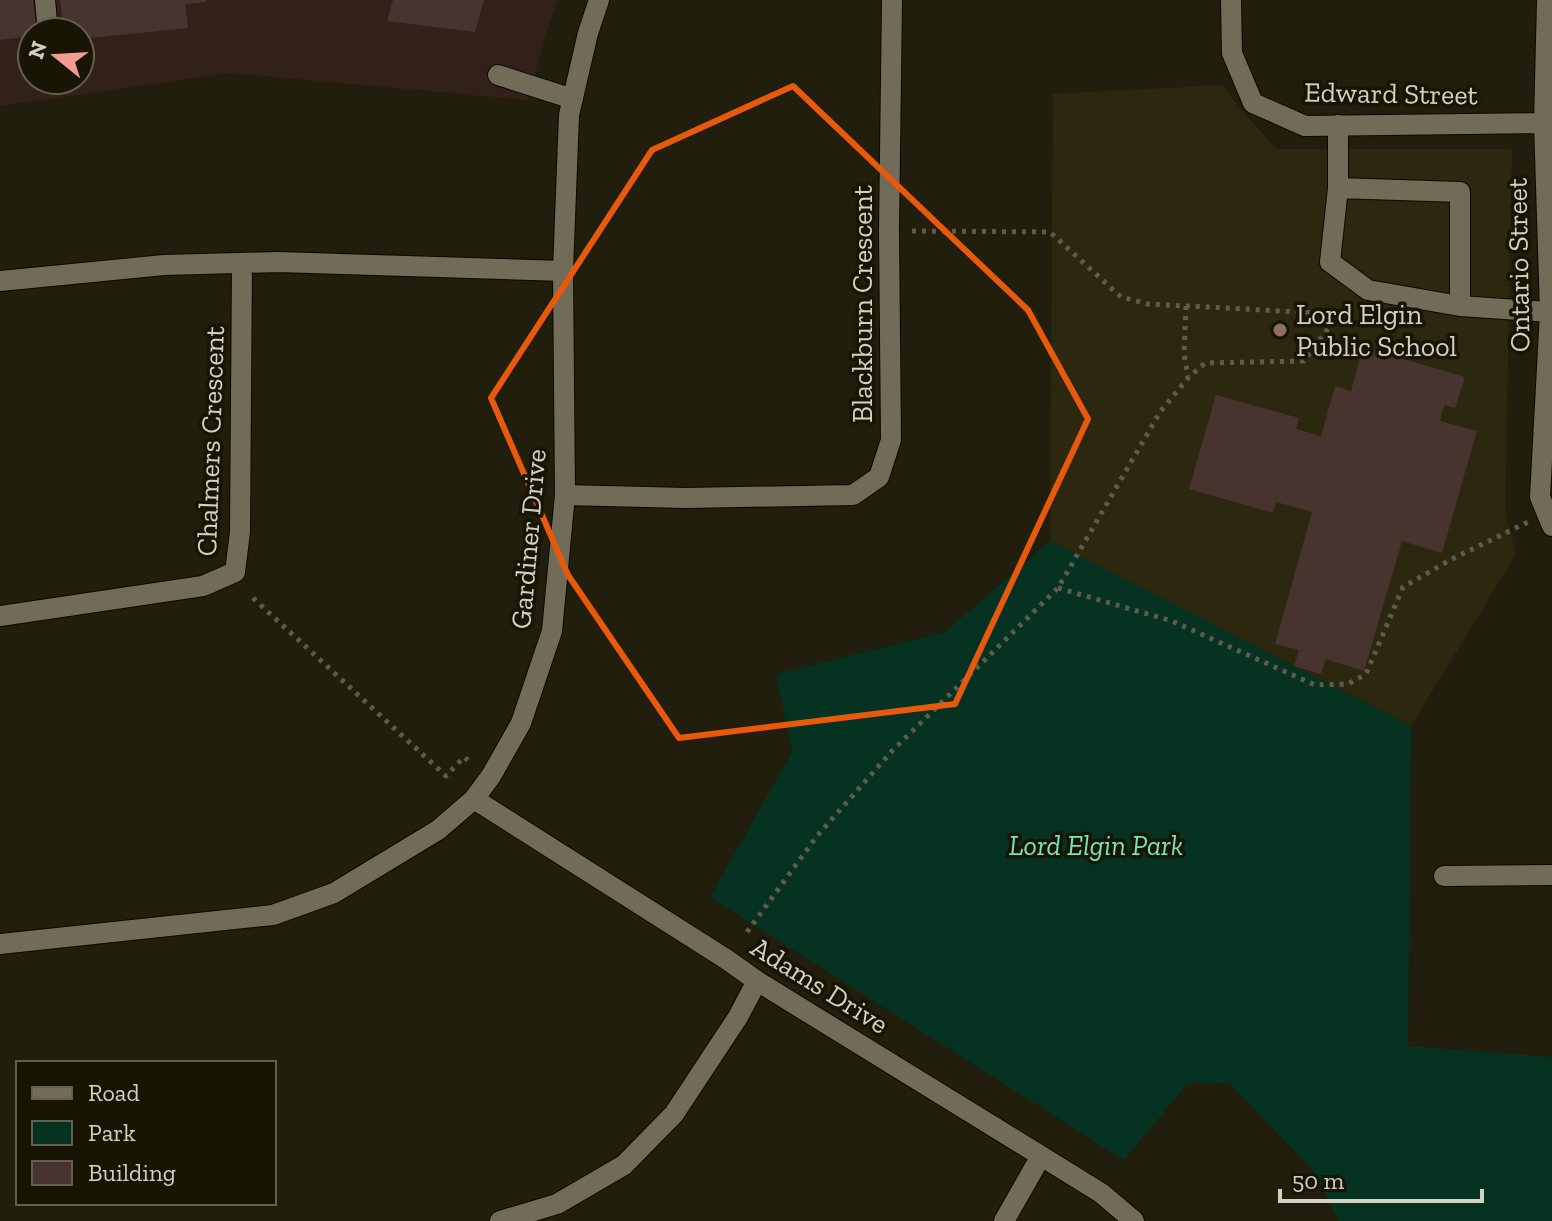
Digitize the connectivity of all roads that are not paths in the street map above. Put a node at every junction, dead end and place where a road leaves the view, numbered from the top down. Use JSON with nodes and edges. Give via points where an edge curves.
{"nodes":[{"id":1,"x":599,"y":0,"type":"edge"},
{"id":2,"x":892,"y":0,"type":"edge"},
{"id":3,"x":1231,"y":0,"type":"edge"},
{"id":4,"x":1547,"y":0,"type":"edge"},
{"id":5,"x":498,"y":75,"type":"dead end"},
{"id":6,"x":573,"y":99,"type":"junction"},
{"id":7,"x":1544,"y":123,"type":"junction"},
{"id":8,"x":1338,"y":125,"type":"junction"},
{"id":9,"x":1338,"y":188,"type":"junction"},
{"id":10,"x":242,"y":264,"type":"junction"},
{"id":11,"x":563,"y":271,"type":"junction"},
{"id":12,"x":0,"y":281,"type":"edge"},
{"id":13,"x":1460,"y":306,"type":"junction"},
{"id":14,"x":1550,"y":312,"type":"junction"},
{"id":15,"x":565,"y":495,"type":"junction"},
{"id":16,"x":1550,"y":520,"type":"edge"},
{"id":17,"x":0,"y":616,"type":"edge"},
{"id":18,"x":474,"y":799,"type":"junction"},
{"id":19,"x":1552,"y":875,"type":"edge"},
{"id":20,"x":1444,"y":876,"type":"dead end"},
{"id":21,"x":0,"y":944,"type":"edge"},
{"id":22,"x":757,"y":981,"type":"junction"},
{"id":23,"x":1041,"y":1156,"type":"junction"},
{"id":24,"x":500,"y":1221,"type":"edge"},
{"id":25,"x":1004,"y":1221,"type":"edge"},
{"id":26,"x":1134,"y":1221,"type":"edge"}],
"edges":[{"from":1,"to":6,"type":"street","name":"Gardiner Drive"},
{"from":2,"to":15,"type":"street","name":"Blackburn Crescent","via":[[891,440],[879,477],[853,495]]},
{"from":3,"to":8,"type":"street","name":"Edward Street","via":[[1232,53],[1253,103],[1305,126]]},
{"from":4,"to":7,"type":"street","name":"Ontario Street"},
{"from":5,"to":6,"type":"street"},
{"from":6,"to":11,"type":"street","name":"Gardiner Drive"},
{"from":7,"to":8,"type":"street","name":"Edward Street"},
{"from":7,"to":14,"type":"street","name":"Ontario Street"},
{"from":8,"to":9,"type":"street"},
{"from":9,"to":13,"type":"street","via":[[1330,262],[1368,290]]},
{"from":9,"to":13,"type":"street","via":[[1460,192]]},
{"from":10,"to":11,"type":"street"},
{"from":10,"to":12,"type":"street","via":[[164,265]]},
{"from":10,"to":17,"type":"street","name":"Chalmers Crescent","via":[[240,532],[235,572],[203,586]]},
{"from":11,"to":15,"type":"street","name":"Gardiner Drive"},
{"from":13,"to":14,"type":"street"},
{"from":14,"to":16,"type":"street","name":"Ontario Street","via":[[1540,497]]},
{"from":15,"to":18,"type":"street","name":"Gardiner Drive","via":[[552,631],[521,723]]},
{"from":18,"to":21,"type":"street","name":"Gardiner Drive","via":[[438,830],[334,893],[273,915]]},
{"from":18,"to":22,"type":"street","name":"Adams Drive"},
{"from":19,"to":20,"type":"street"},
{"from":22,"to":23,"type":"street","name":"Adams Drive"},
{"from":22,"to":24,"type":"street","via":[[674,1114],[624,1165],[557,1204]]},
{"from":23,"to":25,"type":"street"},
{"from":23,"to":26,"type":"street","name":"Adams Drive","via":[[1101,1193]]}]}
